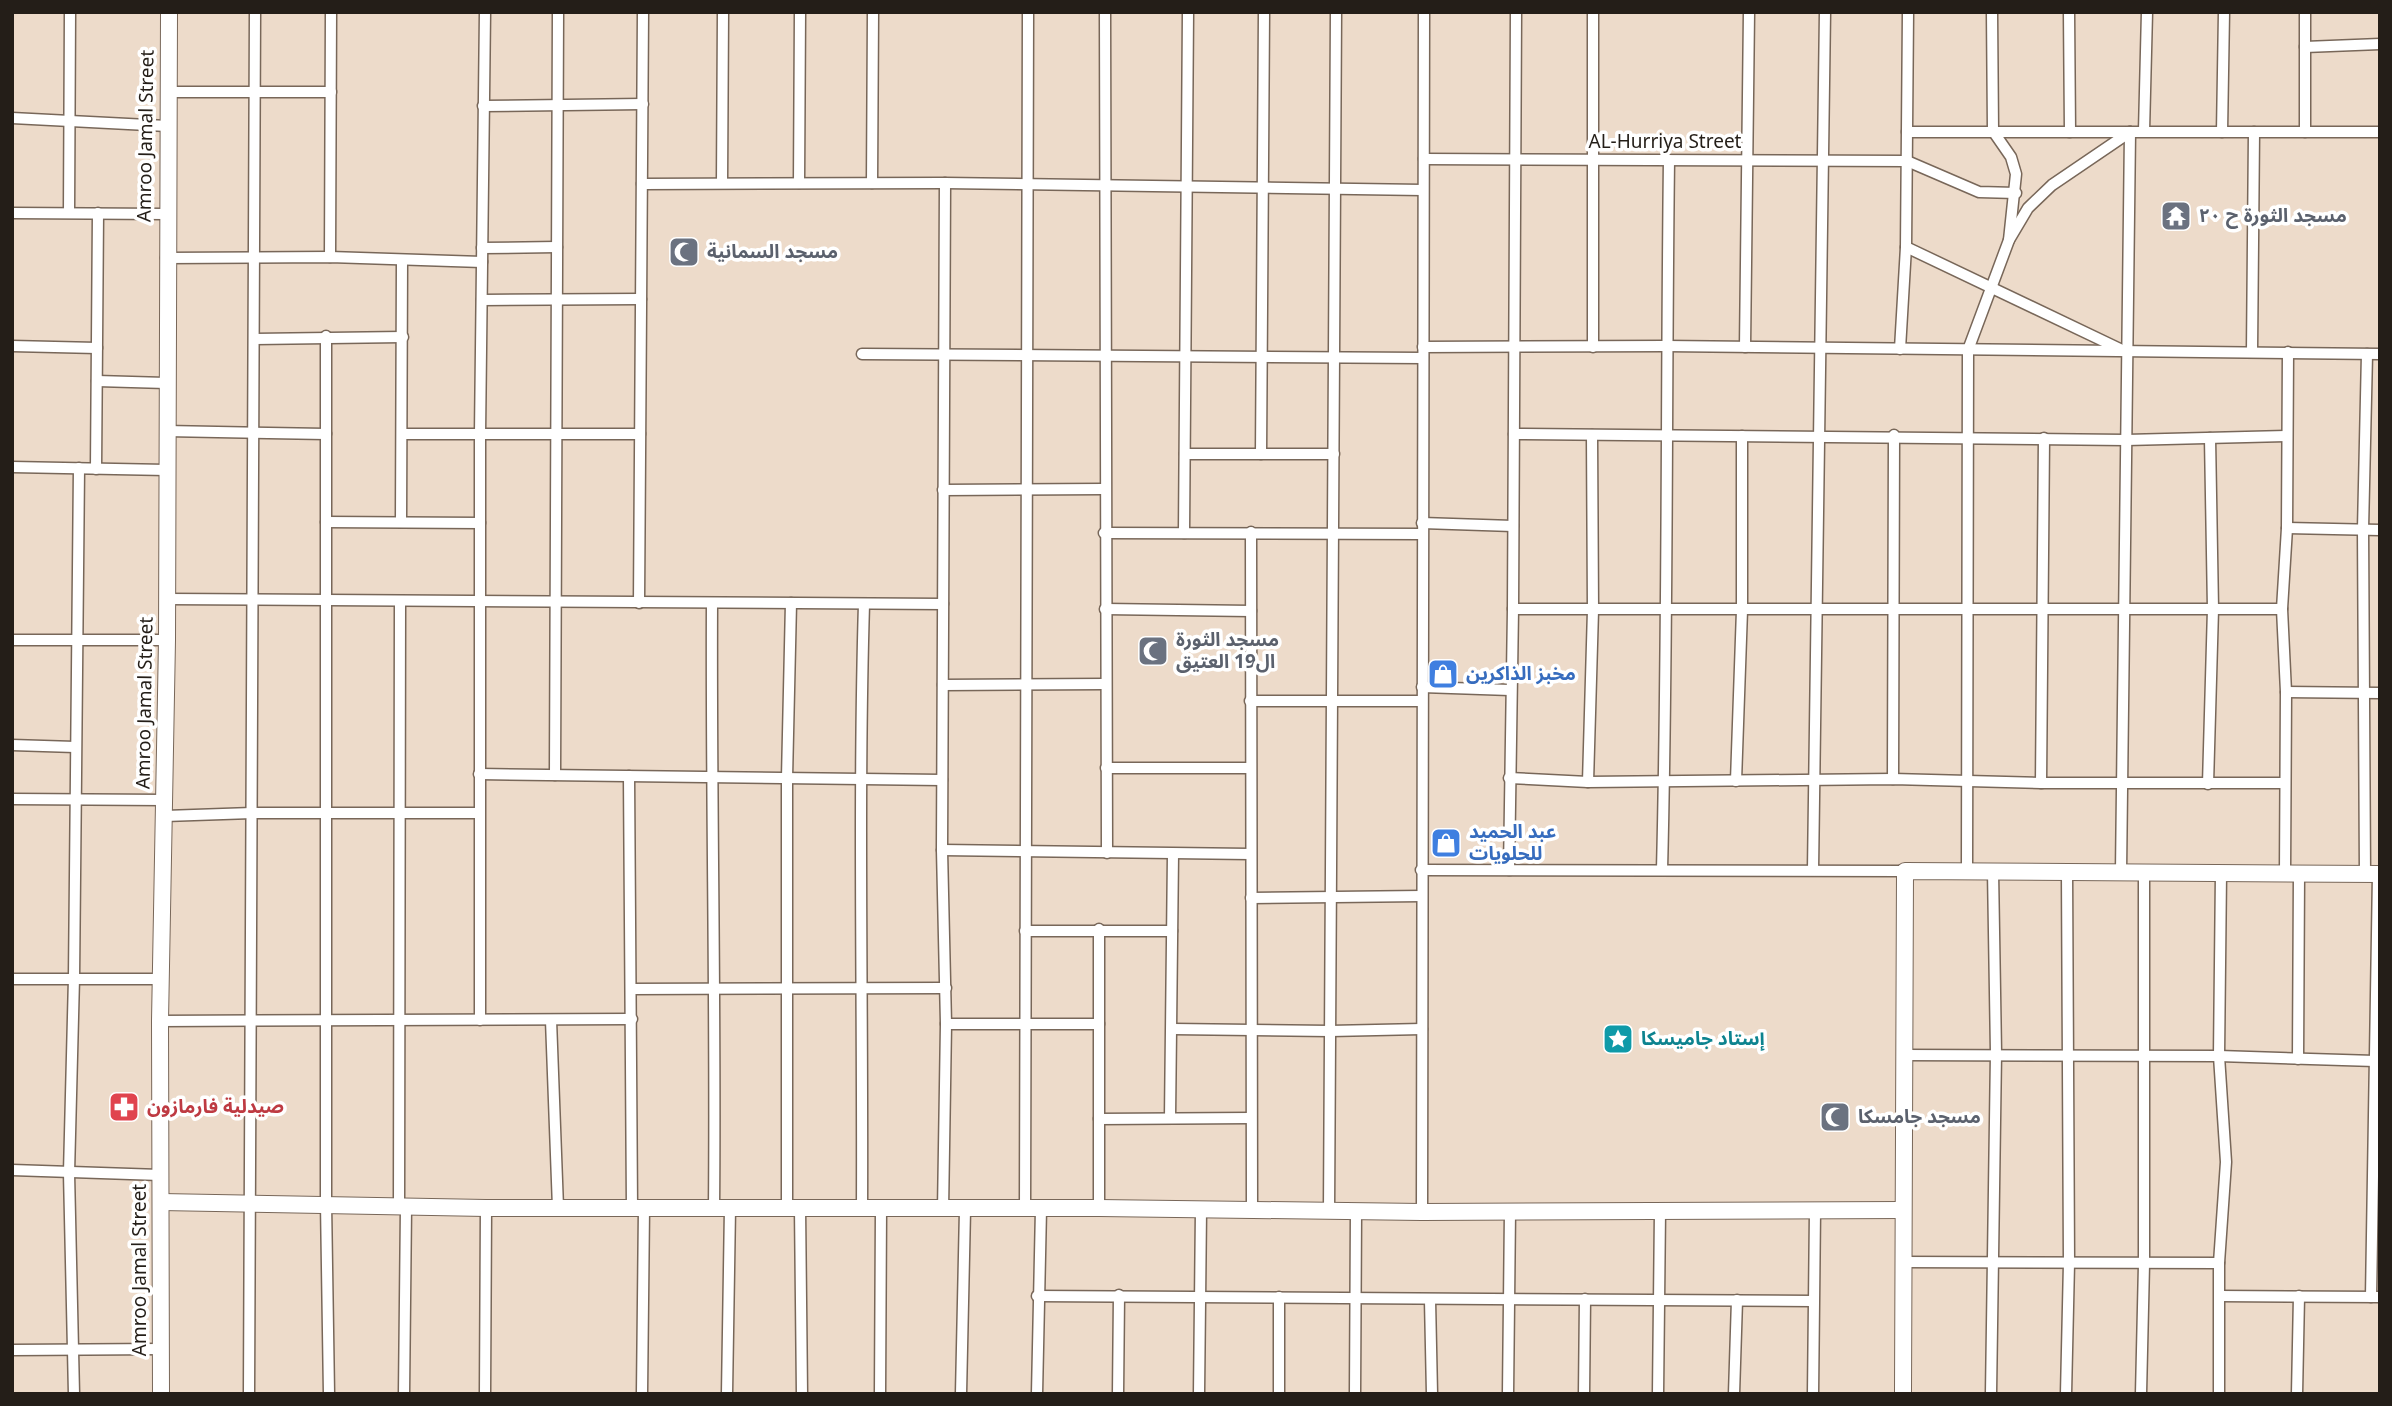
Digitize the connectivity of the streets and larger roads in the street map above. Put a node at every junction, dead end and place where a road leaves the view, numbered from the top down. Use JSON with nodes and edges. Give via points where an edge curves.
{"nodes":[{"id":1,"x":71,"y":12,"type":"edge"},
{"id":2,"x":169,"y":12,"type":"edge"},
{"id":3,"x":255,"y":12,"type":"edge"},
{"id":4,"x":331,"y":12,"type":"edge"},
{"id":5,"x":485,"y":12,"type":"edge"},
{"id":6,"x":558,"y":12,"type":"edge"},
{"id":7,"x":643,"y":12,"type":"edge"},
{"id":8,"x":723,"y":12,"type":"edge"},
{"id":9,"x":800,"y":12,"type":"edge"},
{"id":10,"x":873,"y":12,"type":"edge"},
{"id":11,"x":1028,"y":12,"type":"edge"},
{"id":12,"x":1105,"y":12,"type":"edge"},
{"id":13,"x":1188,"y":12,"type":"edge"},
{"id":14,"x":1264,"y":12,"type":"edge"},
{"id":15,"x":1336,"y":12,"type":"edge"},
{"id":16,"x":1424,"y":12,"type":"edge"},
{"id":17,"x":1516,"y":12,"type":"edge"},
{"id":18,"x":1593,"y":12,"type":"edge"},
{"id":19,"x":1749,"y":12,"type":"edge"},
{"id":20,"x":1825,"y":12,"type":"edge"},
{"id":21,"x":1908,"y":12,"type":"edge"},
{"id":22,"x":1993,"y":12,"type":"edge"},
{"id":23,"x":2069,"y":12,"type":"edge"},
{"id":24,"x":2147,"y":12,"type":"edge"},
{"id":25,"x":2224,"y":12,"type":"edge"},
{"id":26,"x":2305,"y":12,"type":"edge"},
{"id":27,"x":2380,"y":44,"type":"edge"},
{"id":28,"x":2305,"y":47,"type":"junction"},
{"id":29,"x":255,"y":91,"type":"junction"},
{"id":30,"x":167,"y":92,"type":"junction"},
{"id":31,"x":331,"y":92,"type":"junction"},
{"id":32,"x":643,"y":104,"type":"junction"},
{"id":33,"x":557,"y":105,"type":"junction"},
{"id":34,"x":483,"y":106,"type":"junction"},
{"id":35,"x":12,"y":118,"type":"edge"},
{"id":36,"x":70,"y":121,"type":"junction"},
{"id":37,"x":167,"y":126,"type":"junction"},
{"id":38,"x":1993,"y":131,"type":"junction"},
{"id":39,"x":2144,"y":131,"type":"junction"},
{"id":40,"x":1908,"y":132,"type":"junction"},
{"id":41,"x":2070,"y":132,"type":"junction"},
{"id":42,"x":2130,"y":132,"type":"junction"},
{"id":43,"x":2222,"y":132,"type":"junction"},
{"id":44,"x":2254,"y":132,"type":"junction"},
{"id":45,"x":2305,"y":132,"type":"junction"},
{"id":46,"x":2380,"y":132,"type":"edge"},
{"id":47,"x":1424,"y":159,"type":"junction"},
{"id":48,"x":1745,"y":159,"type":"junction"},
{"id":49,"x":1593,"y":160,"type":"junction"},
{"id":50,"x":1668,"y":160,"type":"junction"},
{"id":51,"x":1516,"y":161,"type":"junction"},
{"id":52,"x":1824,"y":161,"type":"junction"},
{"id":53,"x":1907,"y":162,"type":"junction"},
{"id":54,"x":722,"y":183,"type":"junction"},
{"id":55,"x":799,"y":183,"type":"junction"},
{"id":56,"x":872,"y":183,"type":"junction"},
{"id":57,"x":945,"y":183,"type":"junction"},
{"id":58,"x":642,"y":184,"type":"junction"},
{"id":59,"x":1027,"y":184,"type":"junction"},
{"id":60,"x":1105,"y":185,"type":"junction"},
{"id":61,"x":1186,"y":186,"type":"junction"},
{"id":62,"x":1263,"y":188,"type":"junction"},
{"id":63,"x":1336,"y":189,"type":"junction"},
{"id":64,"x":1423,"y":190,"type":"junction"},
{"id":65,"x":2016,"y":193,"type":"junction"},
{"id":66,"x":69,"y":212,"type":"junction"},
{"id":67,"x":12,"y":213,"type":"edge"},
{"id":68,"x":98,"y":213,"type":"junction"},
{"id":69,"x":166,"y":214,"type":"junction"},
{"id":70,"x":2009,"y":240,"type":"junction"},
{"id":71,"x":557,"y":247,"type":"junction"},
{"id":72,"x":1906,"y":247,"type":"junction"},
{"id":73,"x":482,"y":248,"type":"junction"},
{"id":74,"x":254,"y":257,"type":"junction"},
{"id":75,"x":330,"y":257,"type":"junction"},
{"id":76,"x":166,"y":258,"type":"junction"},
{"id":77,"x":402,"y":260,"type":"junction"},
{"id":78,"x":482,"y":262,"type":"junction"},
{"id":79,"x":1992,"y":285,"type":"junction"},
{"id":80,"x":641,"y":299,"type":"junction"},
{"id":81,"x":482,"y":300,"type":"junction"},
{"id":82,"x":557,"y":301,"type":"junction"},
{"id":83,"x":326,"y":336,"type":"junction"},
{"id":84,"x":403,"y":337,"type":"junction"},
{"id":85,"x":255,"y":339,"type":"junction"},
{"id":86,"x":12,"y":346,"type":"edge"},
{"id":87,"x":1667,"y":346,"type":"junction"},
{"id":88,"x":1513,"y":347,"type":"junction"},
{"id":89,"x":1594,"y":347,"type":"junction"},
{"id":90,"x":1745,"y":347,"type":"junction"},
{"id":91,"x":97,"y":348,"type":"junction"},
{"id":92,"x":1818,"y":348,"type":"junction"},
{"id":93,"x":1900,"y":349,"type":"junction"},
{"id":94,"x":1968,"y":350,"type":"junction"},
{"id":95,"x":2125,"y":351,"type":"junction"},
{"id":96,"x":2252,"y":352,"type":"junction"},
{"id":97,"x":2288,"y":352,"type":"junction"},
{"id":98,"x":1423,"y":353,"type":"junction"},
{"id":99,"x":862,"y":354,"type":"dead end"},
{"id":100,"x":2367,"y":354,"type":"junction"},
{"id":101,"x":2380,"y":354,"type":"edge"},
{"id":102,"x":944,"y":355,"type":"junction"},
{"id":103,"x":1027,"y":355,"type":"junction"},
{"id":104,"x":1104,"y":356,"type":"junction"},
{"id":105,"x":1185,"y":357,"type":"junction"},
{"id":106,"x":1264,"y":357,"type":"junction"},
{"id":107,"x":1335,"y":359,"type":"junction"},
{"id":108,"x":97,"y":381,"type":"junction"},
{"id":109,"x":166,"y":383,"type":"junction"},
{"id":110,"x":166,"y":431,"type":"junction"},
{"id":111,"x":253,"y":431,"type":"junction"},
{"id":112,"x":326,"y":434,"type":"junction"},
{"id":113,"x":402,"y":434,"type":"junction"},
{"id":114,"x":480,"y":434,"type":"junction"},
{"id":115,"x":640,"y":434,"type":"junction"},
{"id":116,"x":1514,"y":434,"type":"junction"},
{"id":117,"x":558,"y":435,"type":"junction"},
{"id":118,"x":1592,"y":435,"type":"junction"},
{"id":119,"x":1894,"y":435,"type":"junction"},
{"id":120,"x":1665,"y":436,"type":"junction"},
{"id":121,"x":1742,"y":436,"type":"junction"},
{"id":122,"x":1818,"y":436,"type":"junction"},
{"id":123,"x":1969,"y":436,"type":"junction"},
{"id":124,"x":2287,"y":436,"type":"junction"},
{"id":125,"x":2044,"y":438,"type":"junction"},
{"id":126,"x":2210,"y":438,"type":"junction"},
{"id":127,"x":2126,"y":440,"type":"junction"},
{"id":128,"x":1185,"y":454,"type":"junction"},
{"id":129,"x":1261,"y":454,"type":"junction"},
{"id":130,"x":1334,"y":454,"type":"junction"},
{"id":131,"x":12,"y":467,"type":"edge"},
{"id":132,"x":79,"y":468,"type":"junction"},
{"id":133,"x":96,"y":469,"type":"junction"},
{"id":134,"x":167,"y":470,"type":"junction"},
{"id":135,"x":1026,"y":489,"type":"junction"},
{"id":136,"x":1104,"y":489,"type":"junction"},
{"id":137,"x":943,"y":490,"type":"junction"},
{"id":138,"x":326,"y":522,"type":"junction"},
{"id":139,"x":401,"y":522,"type":"junction"},
{"id":140,"x":480,"y":523,"type":"junction"},
{"id":141,"x":1513,"y":526,"type":"junction"},
{"id":142,"x":1422,"y":528,"type":"junction"},
{"id":143,"x":2287,"y":528,"type":"junction"},
{"id":144,"x":2363,"y":529,"type":"junction"},
{"id":145,"x":2380,"y":530,"type":"edge"},
{"id":146,"x":1251,"y":532,"type":"junction"},
{"id":147,"x":1104,"y":533,"type":"junction"},
{"id":148,"x":1184,"y":533,"type":"junction"},
{"id":149,"x":1332,"y":533,"type":"junction"},
{"id":150,"x":167,"y":599,"type":"junction"},
{"id":151,"x":253,"y":601,"type":"junction"},
{"id":152,"x":326,"y":601,"type":"junction"},
{"id":153,"x":400,"y":602,"type":"junction"},
{"id":154,"x":480,"y":602,"type":"junction"},
{"id":155,"x":556,"y":602,"type":"junction"},
{"id":156,"x":639,"y":603,"type":"junction"},
{"id":157,"x":712,"y":603,"type":"junction"},
{"id":158,"x":791,"y":603,"type":"junction"},
{"id":159,"x":864,"y":604,"type":"junction"},
{"id":160,"x":943,"y":604,"type":"junction"},
{"id":161,"x":1668,"y":608,"type":"junction"},
{"id":162,"x":1513,"y":609,"type":"junction"},
{"id":163,"x":2213,"y":609,"type":"junction"},
{"id":164,"x":2282,"y":609,"type":"junction"},
{"id":165,"x":1105,"y":610,"type":"junction"},
{"id":166,"x":1593,"y":610,"type":"junction"},
{"id":167,"x":1742,"y":610,"type":"junction"},
{"id":168,"x":1817,"y":610,"type":"junction"},
{"id":169,"x":1892,"y":610,"type":"junction"},
{"id":170,"x":2126,"y":610,"type":"junction"},
{"id":171,"x":1251,"y":611,"type":"junction"},
{"id":172,"x":1969,"y":611,"type":"junction"},
{"id":173,"x":2042,"y":611,"type":"junction"},
{"id":174,"x":78,"y":639,"type":"junction"},
{"id":175,"x":12,"y":640,"type":"edge"},
{"id":176,"x":167,"y":640,"type":"junction"},
{"id":177,"x":1026,"y":684,"type":"junction"},
{"id":178,"x":1105,"y":684,"type":"junction"},
{"id":179,"x":943,"y":685,"type":"junction"},
{"id":180,"x":1422,"y":688,"type":"junction"},
{"id":181,"x":1510,"y":690,"type":"junction"},
{"id":182,"x":2286,"y":692,"type":"junction"},
{"id":183,"x":2363,"y":692,"type":"junction"},
{"id":184,"x":2380,"y":692,"type":"edge"},
{"id":185,"x":1250,"y":701,"type":"junction"},
{"id":186,"x":1332,"y":701,"type":"junction"},
{"id":187,"x":1422,"y":701,"type":"junction"},
{"id":188,"x":12,"y":745,"type":"edge"},
{"id":189,"x":75,"y":747,"type":"junction"},
{"id":190,"x":1106,"y":768,"type":"junction"},
{"id":191,"x":1250,"y":768,"type":"junction"},
{"id":192,"x":479,"y":774,"type":"junction"},
{"id":193,"x":555,"y":775,"type":"junction"},
{"id":194,"x":629,"y":776,"type":"junction"},
{"id":195,"x":711,"y":777,"type":"junction"},
{"id":196,"x":787,"y":778,"type":"junction"},
{"id":197,"x":1509,"y":778,"type":"junction"},
{"id":198,"x":859,"y":779,"type":"junction"},
{"id":199,"x":1894,"y":779,"type":"junction"},
{"id":200,"x":942,"y":780,"type":"junction"},
{"id":201,"x":1736,"y":781,"type":"junction"},
{"id":202,"x":1813,"y":781,"type":"junction"},
{"id":203,"x":1966,"y":781,"type":"junction"},
{"id":204,"x":1588,"y":782,"type":"junction"},
{"id":205,"x":1664,"y":782,"type":"junction"},
{"id":206,"x":2041,"y":783,"type":"junction"},
{"id":207,"x":2122,"y":783,"type":"junction"},
{"id":208,"x":2285,"y":783,"type":"junction"},
{"id":209,"x":2208,"y":784,"type":"junction"},
{"id":210,"x":12,"y":799,"type":"edge"},
{"id":211,"x":75,"y":799,"type":"junction"},
{"id":212,"x":164,"y":808,"type":"junction"},
{"id":213,"x":252,"y":813,"type":"junction"},
{"id":214,"x":326,"y":813,"type":"junction"},
{"id":215,"x":400,"y":813,"type":"junction"},
{"id":216,"x":479,"y":813,"type":"junction"},
{"id":217,"x":942,"y":850,"type":"junction"},
{"id":218,"x":1025,"y":852,"type":"junction"},
{"id":219,"x":1107,"y":853,"type":"junction"},
{"id":220,"x":1173,"y":854,"type":"junction"},
{"id":221,"x":1250,"y":854,"type":"junction"},
{"id":222,"x":1421,"y":870,"type":"junction"},
{"id":223,"x":1509,"y":870,"type":"junction"},
{"id":224,"x":1662,"y":870,"type":"junction"},
{"id":225,"x":1813,"y":870,"type":"junction"},
{"id":226,"x":1905,"y":871,"type":"junction"},
{"id":227,"x":1967,"y":871,"type":"junction"},
{"id":228,"x":1993,"y":871,"type":"junction"},
{"id":229,"x":2067,"y":872,"type":"junction"},
{"id":230,"x":2121,"y":872,"type":"junction"},
{"id":231,"x":2144,"y":872,"type":"junction"},
{"id":232,"x":2221,"y":873,"type":"junction"},
{"id":233,"x":2292,"y":873,"type":"junction"},
{"id":234,"x":2374,"y":874,"type":"edge"},
{"id":235,"x":1422,"y":896,"type":"junction"},
{"id":236,"x":1332,"y":897,"type":"junction"},
{"id":237,"x":1251,"y":898,"type":"junction"},
{"id":238,"x":1099,"y":929,"type":"junction"},
{"id":239,"x":1024,"y":931,"type":"junction"},
{"id":240,"x":1172,"y":931,"type":"junction"},
{"id":241,"x":74,"y":978,"type":"junction"},
{"id":242,"x":12,"y":979,"type":"edge"},
{"id":243,"x":162,"y":979,"type":"junction"},
{"id":244,"x":946,"y":988,"type":"junction"},
{"id":245,"x":631,"y":989,"type":"junction"},
{"id":246,"x":716,"y":989,"type":"junction"},
{"id":247,"x":786,"y":989,"type":"junction"},
{"id":248,"x":863,"y":989,"type":"junction"},
{"id":249,"x":632,"y":1019,"type":"junction"},
{"id":250,"x":326,"y":1020,"type":"junction"},
{"id":251,"x":401,"y":1020,"type":"junction"},
{"id":252,"x":480,"y":1020,"type":"junction"},
{"id":253,"x":551,"y":1020,"type":"junction"},
{"id":254,"x":160,"y":1021,"type":"junction"},
{"id":255,"x":251,"y":1021,"type":"junction"},
{"id":256,"x":946,"y":1024,"type":"junction"},
{"id":257,"x":1024,"y":1024,"type":"junction"},
{"id":258,"x":1099,"y":1024,"type":"junction"},
{"id":259,"x":1173,"y":1029,"type":"junction"},
{"id":260,"x":1253,"y":1029,"type":"junction"},
{"id":261,"x":1422,"y":1029,"type":"junction"},
{"id":262,"x":1330,"y":1031,"type":"junction"},
{"id":263,"x":1996,"y":1053,"type":"junction"},
{"id":264,"x":1904,"y":1055,"type":"junction"},
{"id":265,"x":2066,"y":1055,"type":"junction"},
{"id":266,"x":2143,"y":1055,"type":"junction"},
{"id":267,"x":2219,"y":1056,"type":"junction"},
{"id":268,"x":2298,"y":1059,"type":"junction"},
{"id":269,"x":2375,"y":1061,"type":"junction"},
{"id":270,"x":2378,"y":1092,"type":"edge"},
{"id":271,"x":1170,"y":1118,"type":"junction"},
{"id":272,"x":1251,"y":1118,"type":"junction"},
{"id":273,"x":1099,"y":1119,"type":"junction"},
{"id":274,"x":12,"y":1170,"type":"edge"},
{"id":275,"x":69,"y":1173,"type":"junction"},
{"id":276,"x":160,"y":1175,"type":"junction"},
{"id":277,"x":161,"y":1202,"type":"junction"},
{"id":278,"x":251,"y":1203,"type":"junction"},
{"id":279,"x":326,"y":1203,"type":"junction"},
{"id":280,"x":403,"y":1207,"type":"junction"},
{"id":281,"x":486,"y":1208,"type":"junction"},
{"id":282,"x":558,"y":1208,"type":"junction"},
{"id":283,"x":638,"y":1208,"type":"junction"},
{"id":284,"x":722,"y":1208,"type":"junction"},
{"id":285,"x":793,"y":1208,"type":"junction"},
{"id":286,"x":1099,"y":1208,"type":"junction"},
{"id":287,"x":862,"y":1209,"type":"junction"},
{"id":288,"x":881,"y":1209,"type":"junction"},
{"id":289,"x":1025,"y":1209,"type":"junction"},
{"id":290,"x":1041,"y":1209,"type":"junction"},
{"id":291,"x":943,"y":1210,"type":"junction"},
{"id":292,"x":965,"y":1210,"type":"junction"},
{"id":293,"x":1201,"y":1210,"type":"junction"},
{"id":294,"x":1252,"y":1210,"type":"junction"},
{"id":295,"x":1903,"y":1210,"type":"junction"},
{"id":296,"x":1329,"y":1211,"type":"junction"},
{"id":297,"x":1510,"y":1211,"type":"junction"},
{"id":298,"x":1660,"y":1211,"type":"junction"},
{"id":299,"x":1815,"y":1211,"type":"junction"},
{"id":300,"x":1356,"y":1212,"type":"junction"},
{"id":301,"x":1422,"y":1212,"type":"junction"},
{"id":302,"x":1903,"y":1262,"type":"junction"},
{"id":303,"x":1994,"y":1262,"type":"junction"},
{"id":304,"x":2069,"y":1263,"type":"junction"},
{"id":305,"x":2219,"y":1263,"type":"junction"},
{"id":306,"x":2144,"y":1264,"type":"junction"},
{"id":307,"x":1119,"y":1295,"type":"junction"},
{"id":308,"x":1037,"y":1296,"type":"junction"},
{"id":309,"x":1200,"y":1296,"type":"junction"},
{"id":310,"x":2220,"y":1296,"type":"junction"},
{"id":311,"x":2299,"y":1296,"type":"junction"},
{"id":312,"x":1279,"y":1297,"type":"junction"},
{"id":313,"x":1356,"y":1297,"type":"junction"},
{"id":314,"x":2375,"y":1297,"type":"edge"},
{"id":315,"x":1508,"y":1298,"type":"junction"},
{"id":316,"x":1585,"y":1299,"type":"junction"},
{"id":317,"x":1658,"y":1299,"type":"junction"},
{"id":318,"x":1430,"y":1300,"type":"junction"},
{"id":319,"x":1737,"y":1300,"type":"junction"},
{"id":320,"x":1813,"y":1301,"type":"junction"},
{"id":321,"x":75,"y":1349,"type":"junction"},
{"id":322,"x":162,"y":1349,"type":"junction"},
{"id":323,"x":12,"y":1350,"type":"edge"},
{"id":324,"x":74,"y":1394,"type":"edge"},
{"id":325,"x":161,"y":1394,"type":"edge"},
{"id":326,"x":249,"y":1394,"type":"edge"},
{"id":327,"x":329,"y":1394,"type":"edge"},
{"id":328,"x":404,"y":1394,"type":"edge"},
{"id":329,"x":485,"y":1394,"type":"edge"},
{"id":330,"x":642,"y":1394,"type":"edge"},
{"id":331,"x":727,"y":1394,"type":"edge"},
{"id":332,"x":802,"y":1394,"type":"edge"},
{"id":333,"x":880,"y":1394,"type":"edge"},
{"id":334,"x":961,"y":1394,"type":"edge"},
{"id":335,"x":1037,"y":1394,"type":"edge"},
{"id":336,"x":1118,"y":1394,"type":"edge"},
{"id":337,"x":1199,"y":1394,"type":"edge"},
{"id":338,"x":1279,"y":1394,"type":"edge"},
{"id":339,"x":1355,"y":1394,"type":"edge"},
{"id":340,"x":1432,"y":1394,"type":"edge"},
{"id":341,"x":1508,"y":1394,"type":"edge"},
{"id":342,"x":1584,"y":1394,"type":"edge"},
{"id":343,"x":1658,"y":1394,"type":"edge"},
{"id":344,"x":1734,"y":1394,"type":"edge"},
{"id":345,"x":1813,"y":1394,"type":"edge"},
{"id":346,"x":1903,"y":1394,"type":"edge"},
{"id":347,"x":1991,"y":1394,"type":"edge"},
{"id":348,"x":2066,"y":1394,"type":"edge"},
{"id":349,"x":2141,"y":1394,"type":"edge"},
{"id":350,"x":2219,"y":1394,"type":"edge"},
{"id":351,"x":2297,"y":1394,"type":"edge"}],
"edges":[{"from":1,"to":36,"type":"street"},
{"from":2,"to":30,"type":"street","name":"Amroo Jamal Street"},
{"from":3,"to":29,"type":"street"},
{"from":4,"to":31,"type":"street"},
{"from":5,"to":34,"type":"street"},
{"from":6,"to":33,"type":"street"},
{"from":7,"to":32,"type":"street"},
{"from":8,"to":54,"type":"street"},
{"from":9,"to":55,"type":"street"},
{"from":10,"to":56,"type":"street"},
{"from":11,"to":59,"type":"street"},
{"from":12,"to":60,"type":"street"},
{"from":13,"to":61,"type":"street"},
{"from":14,"to":62,"type":"street"},
{"from":15,"to":63,"type":"street"},
{"from":16,"to":47,"type":"street"},
{"from":17,"to":51,"type":"street"},
{"from":18,"to":49,"type":"street"},
{"from":19,"to":48,"type":"street"},
{"from":20,"to":52,"type":"street"},
{"from":21,"to":40,"type":"street"},
{"from":22,"to":38,"type":"street"},
{"from":23,"to":41,"type":"street"},
{"from":24,"to":39,"type":"street"},
{"from":25,"to":43,"type":"street"},
{"from":26,"to":28,"type":"street"},
{"from":27,"to":28,"type":"street"},
{"from":28,"to":45,"type":"street"},
{"from":29,"to":30,"type":"street"},
{"from":29,"to":31,"type":"street"},
{"from":29,"to":74,"type":"street"},
{"from":30,"to":37,"type":"street","name":"Amroo Jamal Street"},
{"from":31,"to":75,"type":"street"},
{"from":32,"to":33,"type":"street"},
{"from":32,"to":58,"type":"street"},
{"from":33,"to":34,"type":"street"},
{"from":33,"to":71,"type":"street"},
{"from":34,"to":73,"type":"street"},
{"from":35,"to":36,"type":"street"},
{"from":36,"to":37,"type":"street"},
{"from":36,"to":66,"type":"street"},
{"from":37,"to":69,"type":"street","name":"Amroo Jamal Street"},
{"from":38,"to":40,"type":"street"},
{"from":38,"to":41,"type":"street"},
{"from":38,"to":65,"type":"street","via":[[2015,164]]},
{"from":39,"to":42,"type":"street"},
{"from":39,"to":43,"type":"street"},
{"from":40,"to":53,"type":"street"},
{"from":41,"to":42,"type":"street"},
{"from":42,"to":70,"type":"street","via":[[2038,196]]},
{"from":42,"to":95,"type":"street"},
{"from":43,"to":44,"type":"street"},
{"from":44,"to":45,"type":"street"},
{"from":44,"to":96,"type":"street"},
{"from":45,"to":46,"type":"street"},
{"from":47,"to":51,"type":"street","name":"AL-Hurriya Street"},
{"from":47,"to":64,"type":"street"},
{"from":48,"to":50,"type":"street","name":"AL-Hurriya Street"},
{"from":48,"to":52,"type":"street","name":"AL-Hurriya Street"},
{"from":48,"to":90,"type":"street"},
{"from":49,"to":50,"type":"street","name":"AL-Hurriya Street"},
{"from":49,"to":51,"type":"street","name":"AL-Hurriya Street"},
{"from":49,"to":89,"type":"street"},
{"from":50,"to":87,"type":"street"},
{"from":51,"to":88,"type":"street"},
{"from":52,"to":53,"type":"street","name":"AL-Hurriya Street"},
{"from":52,"to":92,"type":"street"},
{"from":53,"to":65,"type":"street","via":[[1979,192]]},
{"from":53,"to":72,"type":"street"},
{"from":54,"to":55,"type":"street"},
{"from":54,"to":58,"type":"street"},
{"from":55,"to":56,"type":"street"},
{"from":56,"to":57,"type":"street"},
{"from":57,"to":59,"type":"street"},
{"from":57,"to":102,"type":"street"},
{"from":58,"to":80,"type":"street"},
{"from":59,"to":60,"type":"street"},
{"from":59,"to":103,"type":"street"},
{"from":60,"to":61,"type":"street"},
{"from":60,"to":104,"type":"street"},
{"from":61,"to":62,"type":"street"},
{"from":61,"to":105,"type":"street"},
{"from":62,"to":63,"type":"street"},
{"from":62,"to":106,"type":"street"},
{"from":63,"to":64,"type":"street"},
{"from":63,"to":107,"type":"street"},
{"from":64,"to":98,"type":"street"},
{"from":65,"to":70,"type":"street","via":[[2009,216]]},
{"from":66,"to":67,"type":"street"},
{"from":66,"to":68,"type":"street"},
{"from":68,"to":69,"type":"street"},
{"from":68,"to":91,"type":"street"},
{"from":69,"to":76,"type":"street","name":"Amroo Jamal Street"},
{"from":70,"to":79,"type":"street"},
{"from":71,"to":73,"type":"street"},
{"from":71,"to":82,"type":"street"},
{"from":72,"to":79,"type":"street"},
{"from":72,"to":93,"type":"street"},
{"from":73,"to":78,"type":"street"},
{"from":74,"to":75,"type":"street"},
{"from":74,"to":76,"type":"street"},
{"from":74,"to":85,"type":"street"},
{"from":75,"to":77,"type":"street"},
{"from":76,"to":109,"type":"street","name":"Amroo Jamal Street"},
{"from":77,"to":78,"type":"street"},
{"from":77,"to":84,"type":"street"},
{"from":78,"to":81,"type":"street"},
{"from":79,"to":94,"type":"street"},
{"from":79,"to":95,"type":"street"},
{"from":80,"to":82,"type":"street"},
{"from":80,"to":115,"type":"street"},
{"from":81,"to":82,"type":"street"},
{"from":81,"to":114,"type":"street"},
{"from":82,"to":117,"type":"street"},
{"from":83,"to":84,"type":"street"},
{"from":83,"to":85,"type":"street"},
{"from":83,"to":112,"type":"street"},
{"from":84,"to":113,"type":"street"},
{"from":85,"to":111,"type":"street"},
{"from":86,"to":91,"type":"street"},
{"from":87,"to":89,"type":"street"},
{"from":87,"to":90,"type":"street"},
{"from":87,"to":120,"type":"street"},
{"from":88,"to":89,"type":"street"},
{"from":88,"to":98,"type":"street"},
{"from":88,"to":116,"type":"street"},
{"from":90,"to":92,"type":"street"},
{"from":91,"to":108,"type":"street"},
{"from":92,"to":93,"type":"street"},
{"from":92,"to":122,"type":"street"},
{"from":93,"to":94,"type":"street"},
{"from":94,"to":95,"type":"street"},
{"from":94,"to":123,"type":"street"},
{"from":95,"to":96,"type":"street"},
{"from":95,"to":127,"type":"street"},
{"from":96,"to":97,"type":"street"},
{"from":97,"to":100,"type":"street"},
{"from":97,"to":124,"type":"street"},
{"from":98,"to":107,"type":"street"},
{"from":98,"to":142,"type":"street"},
{"from":99,"to":102,"type":"street"},
{"from":100,"to":101,"type":"street"},
{"from":100,"to":144,"type":"street"},
{"from":102,"to":103,"type":"street"},
{"from":102,"to":137,"type":"street"},
{"from":103,"to":104,"type":"street"},
{"from":103,"to":135,"type":"street"},
{"from":104,"to":105,"type":"street"},
{"from":104,"to":136,"type":"street"},
{"from":105,"to":106,"type":"street"},
{"from":105,"to":128,"type":"street"},
{"from":106,"to":107,"type":"street"},
{"from":106,"to":129,"type":"street"},
{"from":107,"to":130,"type":"street"},
{"from":108,"to":109,"type":"street"},
{"from":108,"to":133,"type":"street"},
{"from":109,"to":110,"type":"street","name":"Amroo Jamal Street"},
{"from":110,"to":111,"type":"street"},
{"from":110,"to":134,"type":"street","name":"Amroo Jamal Street"},
{"from":111,"to":112,"type":"street"},
{"from":111,"to":151,"type":"street"},
{"from":112,"to":138,"type":"street"},
{"from":113,"to":114,"type":"street"},
{"from":113,"to":139,"type":"street"},
{"from":114,"to":117,"type":"street"},
{"from":114,"to":140,"type":"street"},
{"from":115,"to":117,"type":"street"},
{"from":115,"to":156,"type":"street"},
{"from":116,"to":118,"type":"street"},
{"from":116,"to":141,"type":"street"},
{"from":117,"to":155,"type":"street"},
{"from":118,"to":120,"type":"street"},
{"from":118,"to":166,"type":"street"},
{"from":119,"to":122,"type":"street"},
{"from":119,"to":123,"type":"street"},
{"from":119,"to":169,"type":"street"},
{"from":120,"to":121,"type":"street"},
{"from":120,"to":161,"type":"street"},
{"from":121,"to":122,"type":"street"},
{"from":121,"to":167,"type":"street"},
{"from":122,"to":168,"type":"street"},
{"from":123,"to":125,"type":"street"},
{"from":123,"to":172,"type":"street"},
{"from":124,"to":126,"type":"street"},
{"from":124,"to":143,"type":"street"},
{"from":125,"to":127,"type":"street"},
{"from":125,"to":173,"type":"street"},
{"from":126,"to":127,"type":"street"},
{"from":126,"to":163,"type":"street"},
{"from":127,"to":170,"type":"street"},
{"from":128,"to":129,"type":"street"},
{"from":128,"to":148,"type":"street"},
{"from":129,"to":130,"type":"street"},
{"from":130,"to":149,"type":"street"},
{"from":131,"to":132,"type":"street"},
{"from":132,"to":133,"type":"street"},
{"from":132,"to":174,"type":"street"},
{"from":133,"to":134,"type":"street"},
{"from":134,"to":150,"type":"street","name":"Amroo Jamal Street"},
{"from":135,"to":136,"type":"street"},
{"from":135,"to":137,"type":"street"},
{"from":135,"to":177,"type":"street"},
{"from":136,"to":147,"type":"street"},
{"from":137,"to":160,"type":"street"},
{"from":138,"to":139,"type":"street"},
{"from":138,"to":152,"type":"street"},
{"from":139,"to":140,"type":"street"},
{"from":140,"to":154,"type":"street"},
{"from":141,"to":142,"type":"street"},
{"from":141,"to":162,"type":"street"},
{"from":142,"to":149,"type":"street"},
{"from":142,"to":180,"type":"street"},
{"from":143,"to":144,"type":"street"},
{"from":143,"to":164,"type":"street"},
{"from":144,"to":145,"type":"street"},
{"from":144,"to":183,"type":"street"},
{"from":146,"to":148,"type":"street"},
{"from":146,"to":149,"type":"street"},
{"from":146,"to":171,"type":"street"},
{"from":147,"to":148,"type":"street"},
{"from":147,"to":165,"type":"street"},
{"from":149,"to":186,"type":"street"},
{"from":150,"to":151,"type":"street"},
{"from":150,"to":176,"type":"street","name":"Amroo Jamal Street"},
{"from":151,"to":152,"type":"street"},
{"from":151,"to":213,"type":"street"},
{"from":152,"to":153,"type":"street"},
{"from":152,"to":214,"type":"street"},
{"from":153,"to":154,"type":"street"},
{"from":153,"to":215,"type":"street"},
{"from":154,"to":155,"type":"street"},
{"from":154,"to":192,"type":"street"},
{"from":155,"to":156,"type":"street"},
{"from":155,"to":193,"type":"street"},
{"from":156,"to":157,"type":"street"},
{"from":157,"to":158,"type":"street"},
{"from":157,"to":195,"type":"street"},
{"from":158,"to":159,"type":"street"},
{"from":158,"to":196,"type":"street"},
{"from":159,"to":160,"type":"street"},
{"from":159,"to":198,"type":"street"},
{"from":160,"to":179,"type":"street"},
{"from":161,"to":166,"type":"street"},
{"from":161,"to":167,"type":"street"},
{"from":161,"to":205,"type":"street"},
{"from":162,"to":166,"type":"street"},
{"from":162,"to":181,"type":"street"},
{"from":163,"to":164,"type":"street"},
{"from":163,"to":170,"type":"street"},
{"from":163,"to":209,"type":"street"},
{"from":164,"to":182,"type":"street"},
{"from":165,"to":171,"type":"street"},
{"from":165,"to":178,"type":"street"},
{"from":166,"to":204,"type":"street"},
{"from":167,"to":168,"type":"street"},
{"from":167,"to":201,"type":"street"},
{"from":168,"to":169,"type":"street"},
{"from":168,"to":202,"type":"street"},
{"from":169,"to":172,"type":"street"},
{"from":169,"to":199,"type":"street"},
{"from":170,"to":173,"type":"street"},
{"from":170,"to":207,"type":"street"},
{"from":171,"to":185,"type":"street"},
{"from":172,"to":173,"type":"street"},
{"from":172,"to":203,"type":"street"},
{"from":173,"to":206,"type":"street"},
{"from":174,"to":175,"type":"street"},
{"from":174,"to":176,"type":"street"},
{"from":174,"to":189,"type":"street"},
{"from":176,"to":212,"type":"street","name":"Amroo Jamal Street"},
{"from":177,"to":178,"type":"street"},
{"from":177,"to":179,"type":"street"},
{"from":177,"to":218,"type":"street"},
{"from":178,"to":190,"type":"street"},
{"from":179,"to":200,"type":"street"},
{"from":180,"to":181,"type":"street"},
{"from":180,"to":187,"type":"street"},
{"from":181,"to":197,"type":"street"},
{"from":182,"to":183,"type":"street"},
{"from":182,"to":208,"type":"street"},
{"from":183,"to":184,"type":"street"},
{"from":183,"to":234,"type":"street"},
{"from":185,"to":186,"type":"street"},
{"from":185,"to":191,"type":"street"},
{"from":186,"to":187,"type":"street"},
{"from":186,"to":236,"type":"street"},
{"from":187,"to":222,"type":"street"},
{"from":188,"to":189,"type":"street"},
{"from":189,"to":211,"type":"street"},
{"from":190,"to":191,"type":"street"},
{"from":190,"to":219,"type":"street"},
{"from":191,"to":221,"type":"street"},
{"from":192,"to":193,"type":"street"},
{"from":192,"to":216,"type":"street"},
{"from":193,"to":194,"type":"street"},
{"from":194,"to":195,"type":"street"},
{"from":194,"to":245,"type":"street"},
{"from":195,"to":196,"type":"street"},
{"from":195,"to":246,"type":"street"},
{"from":196,"to":198,"type":"street"},
{"from":196,"to":247,"type":"street"},
{"from":197,"to":204,"type":"street"},
{"from":197,"to":223,"type":"street"},
{"from":198,"to":200,"type":"street"},
{"from":198,"to":248,"type":"street"},
{"from":199,"to":202,"type":"street"},
{"from":199,"to":203,"type":"street"},
{"from":200,"to":217,"type":"street"},
{"from":201,"to":202,"type":"street"},
{"from":201,"to":205,"type":"street"},
{"from":202,"to":225,"type":"street"},
{"from":203,"to":206,"type":"street"},
{"from":203,"to":227,"type":"street"},
{"from":204,"to":205,"type":"street"},
{"from":205,"to":224,"type":"street"},
{"from":206,"to":207,"type":"street"},
{"from":207,"to":209,"type":"street"},
{"from":207,"to":230,"type":"street"},
{"from":208,"to":209,"type":"street"},
{"from":208,"to":233,"type":"street"},
{"from":210,"to":211,"type":"street"},
{"from":211,"to":212,"type":"street"},
{"from":211,"to":241,"type":"street"},
{"from":212,"to":213,"type":"street"},
{"from":212,"to":243,"type":"street","name":"Amroo Jamal Street"},
{"from":213,"to":214,"type":"street"},
{"from":213,"to":255,"type":"street"},
{"from":214,"to":215,"type":"street"},
{"from":214,"to":250,"type":"street"},
{"from":215,"to":216,"type":"street"},
{"from":215,"to":251,"type":"street"},
{"from":216,"to":252,"type":"street"},
{"from":217,"to":218,"type":"street"},
{"from":217,"to":244,"type":"street"},
{"from":218,"to":219,"type":"street"},
{"from":218,"to":239,"type":"street"},
{"from":219,"to":220,"type":"street"},
{"from":220,"to":221,"type":"street"},
{"from":220,"to":240,"type":"street"},
{"from":221,"to":237,"type":"street"},
{"from":222,"to":223,"type":"street"},
{"from":222,"to":235,"type":"street"},
{"from":223,"to":224,"type":"street"},
{"from":224,"to":225,"type":"street"},
{"from":225,"to":226,"type":"street"},
{"from":226,"to":227,"type":"street"},
{"from":226,"to":264,"type":"street"},
{"from":227,"to":228,"type":"street"},
{"from":228,"to":229,"type":"street"},
{"from":228,"to":263,"type":"street"},
{"from":229,"to":230,"type":"street"},
{"from":229,"to":265,"type":"street"},
{"from":230,"to":231,"type":"street"},
{"from":231,"to":232,"type":"street"},
{"from":231,"to":266,"type":"street"},
{"from":232,"to":233,"type":"street"},
{"from":232,"to":267,"type":"street"},
{"from":233,"to":234,"type":"street"},
{"from":233,"to":268,"type":"street"},
{"from":234,"to":269,"type":"street"},
{"from":235,"to":236,"type":"street"},
{"from":235,"to":261,"type":"street"},
{"from":236,"to":237,"type":"street"},
{"from":236,"to":262,"type":"street"},
{"from":237,"to":260,"type":"street"},
{"from":238,"to":239,"type":"street"},
{"from":238,"to":240,"type":"street"},
{"from":238,"to":258,"type":"street"},
{"from":239,"to":257,"type":"street"},
{"from":240,"to":259,"type":"street"},
{"from":241,"to":242,"type":"street"},
{"from":241,"to":243,"type":"street"},
{"from":241,"to":275,"type":"street"},
{"from":243,"to":254,"type":"street","name":"Amroo Jamal Street"},
{"from":244,"to":248,"type":"street"},
{"from":244,"to":256,"type":"street"},
{"from":245,"to":246,"type":"street"},
{"from":245,"to":249,"type":"street"},
{"from":246,"to":247,"type":"street"},
{"from":246,"to":284,"type":"street"},
{"from":247,"to":248,"type":"street"},
{"from":247,"to":285,"type":"street"},
{"from":248,"to":287,"type":"street"},
{"from":249,"to":253,"type":"street"},
{"from":249,"to":283,"type":"street"},
{"from":250,"to":251,"type":"street"},
{"from":250,"to":255,"type":"street"},
{"from":250,"to":279,"type":"street"},
{"from":251,"to":252,"type":"street"},
{"from":251,"to":280,"type":"street"},
{"from":252,"to":253,"type":"street"},
{"from":253,"to":282,"type":"street"},
{"from":254,"to":255,"type":"street"},
{"from":254,"to":276,"type":"street","name":"Amroo Jamal Street"},
{"from":255,"to":278,"type":"street"},
{"from":256,"to":257,"type":"street"},
{"from":256,"to":291,"type":"street"},
{"from":257,"to":258,"type":"street"},
{"from":257,"to":289,"type":"street"},
{"from":258,"to":273,"type":"street"},
{"from":259,"to":260,"type":"street"},
{"from":259,"to":271,"type":"street"},
{"from":260,"to":262,"type":"street"},
{"from":260,"to":272,"type":"street"},
{"from":261,"to":262,"type":"street"},
{"from":261,"to":301,"type":"street"},
{"from":262,"to":296,"type":"street"},
{"from":263,"to":264,"type":"street"},
{"from":263,"to":265,"type":"street"},
{"from":263,"to":303,"type":"street"},
{"from":264,"to":295,"type":"street"},
{"from":265,"to":266,"type":"street"},
{"from":265,"to":304,"type":"street"},
{"from":266,"to":267,"type":"street"},
{"from":266,"to":306,"type":"street"},
{"from":267,"to":268,"type":"street"},
{"from":267,"to":305,"type":"street","via":[[2226,1162]]},
{"from":268,"to":269,"type":"street"},
{"from":269,"to":270,"type":"street"},
{"from":270,"to":314,"type":"street"},
{"from":271,"to":272,"type":"street"},
{"from":271,"to":273,"type":"street"},
{"from":272,"to":294,"type":"street"},
{"from":273,"to":286,"type":"street"},
{"from":274,"to":275,"type":"street"},
{"from":275,"to":276,"type":"street"},
{"from":275,"to":321,"type":"street"},
{"from":276,"to":277,"type":"street","name":"Amroo Jamal Street"},
{"from":277,"to":278,"type":"street"},
{"from":277,"to":322,"type":"street","name":"Amroo Jamal Street"},
{"from":278,"to":279,"type":"street"},
{"from":278,"to":326,"type":"street"},
{"from":279,"to":280,"type":"street"},
{"from":279,"to":327,"type":"street"},
{"from":280,"to":281,"type":"street"},
{"from":280,"to":328,"type":"street"},
{"from":281,"to":282,"type":"street"},
{"from":281,"to":329,"type":"street"},
{"from":282,"to":283,"type":"street"},
{"from":283,"to":284,"type":"street"},
{"from":283,"to":330,"type":"street"},
{"from":284,"to":285,"type":"street"},
{"from":284,"to":331,"type":"street"},
{"from":285,"to":287,"type":"street"},
{"from":285,"to":332,"type":"street"},
{"from":286,"to":290,"type":"street"},
{"from":286,"to":293,"type":"street"},
{"from":287,"to":288,"type":"street"},
{"from":288,"to":291,"type":"street"},
{"from":288,"to":333,"type":"street"},
{"from":289,"to":290,"type":"street"},
{"from":289,"to":292,"type":"street"},
{"from":290,"to":308,"type":"street"},
{"from":291,"to":292,"type":"street"},
{"from":292,"to":334,"type":"street"},
{"from":293,"to":294,"type":"street"},
{"from":293,"to":309,"type":"street"},
{"from":294,"to":296,"type":"street"},
{"from":295,"to":299,"type":"street"},
{"from":295,"to":302,"type":"street"},
{"from":296,"to":300,"type":"street"},
{"from":297,"to":298,"type":"street"},
{"from":297,"to":301,"type":"street"},
{"from":297,"to":315,"type":"street"},
{"from":298,"to":299,"type":"street"},
{"from":298,"to":317,"type":"street"},
{"from":299,"to":320,"type":"street"},
{"from":300,"to":301,"type":"street"},
{"from":300,"to":313,"type":"street"},
{"from":302,"to":303,"type":"street"},
{"from":302,"to":346,"type":"street"},
{"from":303,"to":304,"type":"street"},
{"from":303,"to":347,"type":"street"},
{"from":304,"to":306,"type":"street"},
{"from":304,"to":348,"type":"street"},
{"from":305,"to":306,"type":"street"},
{"from":305,"to":310,"type":"street"},
{"from":306,"to":349,"type":"street"},
{"from":307,"to":308,"type":"street"},
{"from":307,"to":309,"type":"street"},
{"from":307,"to":336,"type":"street"},
{"from":308,"to":335,"type":"street"},
{"from":309,"to":312,"type":"street"},
{"from":309,"to":337,"type":"street"},
{"from":310,"to":311,"type":"street"},
{"from":310,"to":350,"type":"street"},
{"from":311,"to":314,"type":"street"},
{"from":311,"to":351,"type":"street"},
{"from":312,"to":313,"type":"street"},
{"from":312,"to":338,"type":"street"},
{"from":313,"to":318,"type":"street"},
{"from":313,"to":339,"type":"street"},
{"from":315,"to":316,"type":"street"},
{"from":315,"to":318,"type":"street"},
{"from":315,"to":341,"type":"street"},
{"from":316,"to":317,"type":"street"},
{"from":316,"to":342,"type":"street"},
{"from":317,"to":319,"type":"street"},
{"from":317,"to":343,"type":"street"},
{"from":318,"to":340,"type":"street"},
{"from":319,"to":320,"type":"street"},
{"from":319,"to":344,"type":"street"},
{"from":320,"to":345,"type":"street"},
{"from":321,"to":322,"type":"street"},
{"from":321,"to":323,"type":"street"},
{"from":321,"to":324,"type":"street"},
{"from":322,"to":325,"type":"street","name":"Amroo Jamal Street"}]}
